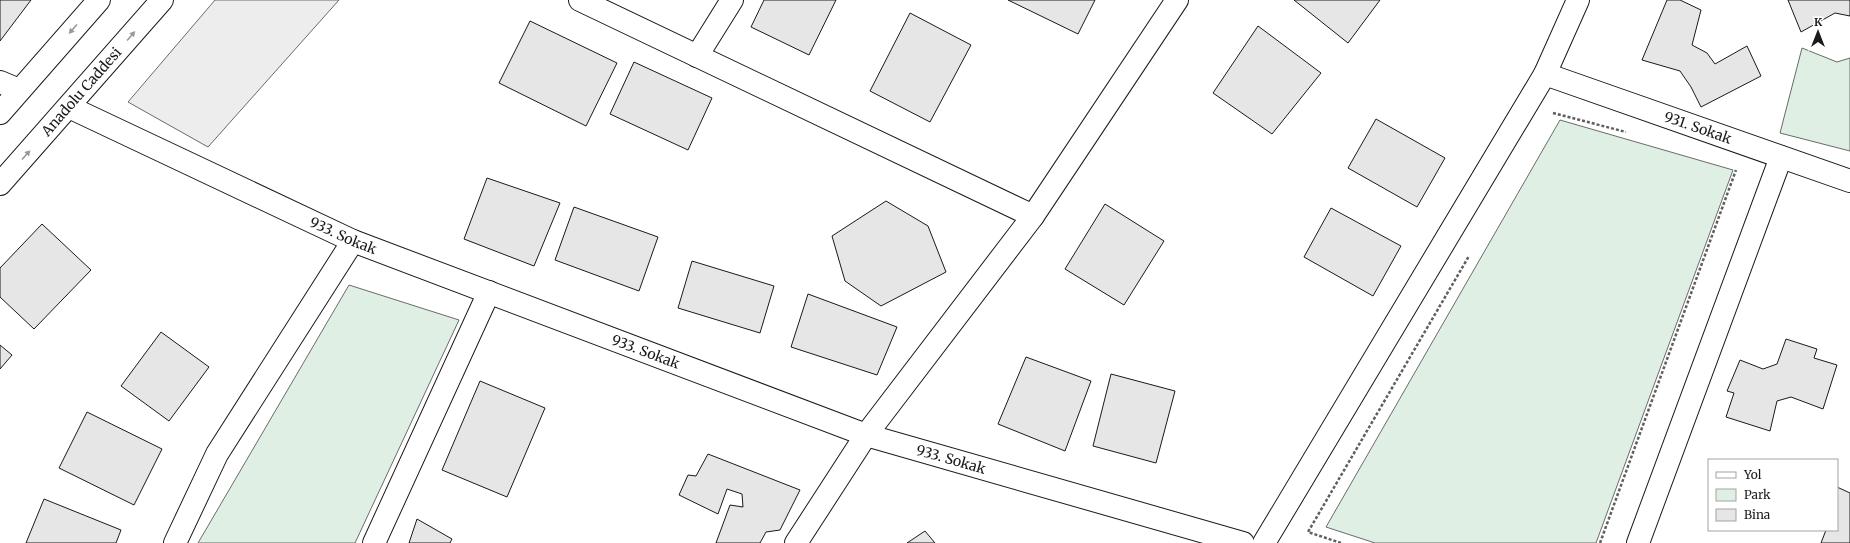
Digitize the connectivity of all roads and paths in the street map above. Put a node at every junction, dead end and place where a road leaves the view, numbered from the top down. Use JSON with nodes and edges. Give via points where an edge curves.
{"nodes":[{"id":1,"x":99,"y":0,"type":"edge"},
{"id":2,"x":162,"y":0,"type":"edge"},
{"id":3,"x":580,"y":0,"type":"edge"},
{"id":4,"x":732,"y":0,"type":"edge"},
{"id":5,"x":1177,"y":0,"type":"edge"},
{"id":6,"x":1578,"y":0,"type":"edge"},
{"id":7,"x":697,"y":56,"type":"junction"},
{"id":8,"x":1545,"y":74,"type":"junction"},
{"id":9,"x":0,"y":82,"type":"edge"},
{"id":10,"x":20,"y":90,"type":"junction"},
{"id":11,"x":69,"y":107,"type":"junction"},
{"id":12,"x":0,"y":113,"type":"edge"},
{"id":13,"x":1549,"y":119,"type":"dead end"},
{"id":14,"x":1627,"y":133,"type":"dead end"},
{"id":15,"x":1781,"y":157,"type":"junction"},
{"id":16,"x":1738,"y":164,"type":"dead end"},
{"id":17,"x":1850,"y":181,"type":"edge"},
{"id":18,"x":0,"y":184,"type":"edge"},
{"id":19,"x":1033,"y":216,"type":"junction"},
{"id":20,"x":353,"y":242,"type":"junction"},
{"id":21,"x":1473,"y":250,"type":"dead end"},
{"id":22,"x":489,"y":292,"type":"junction"},
{"id":23,"x":866,"y":435,"type":"junction"},
{"id":24,"x":175,"y":543,"type":"edge"},
{"id":25,"x":374,"y":543,"type":"edge"},
{"id":26,"x":796,"y":543,"type":"edge"},
{"id":27,"x":1243,"y":543,"type":"edge"},
{"id":28,"x":1264,"y":543,"type":"edge"},
{"id":29,"x":1341,"y":543,"type":"edge"},
{"id":30,"x":1600,"y":543,"type":"edge"},
{"id":31,"x":1638,"y":543,"type":"edge"}],
"edges":[{"from":1,"to":10,"type":"street","one_way":true},
{"from":11,"to":2,"type":"street","name":"Anadolu Caddesi","one_way":true},
{"from":3,"to":7,"type":"street"},
{"from":4,"to":7,"type":"street"},
{"from":5,"to":19,"type":"street"},
{"from":6,"to":8,"type":"street"},
{"from":7,"to":19,"type":"street"},
{"from":8,"to":15,"type":"street","name":"931. Sokak"},
{"from":8,"to":28,"type":"street"},
{"from":9,"to":10,"type":"street"},
{"from":10,"to":12,"type":"street"},
{"from":18,"to":11,"type":"street","name":"Anadolu Caddesi","one_way":true},
{"from":11,"to":20,"type":"street","name":"933. Sokak"},
{"from":13,"to":14,"type":"path","via":[[1553,112]]},
{"from":15,"to":17,"type":"street","name":"931. Sokak"},
{"from":15,"to":31,"type":"street"},
{"from":16,"to":30,"type":"path"},
{"from":19,"to":23,"type":"street"},
{"from":20,"to":22,"type":"street","name":"933. Sokak"},
{"from":20,"to":24,"type":"street","via":[[217,454]]},
{"from":21,"to":29,"type":"path","via":[[1308,532]]},
{"from":22,"to":23,"type":"street","name":"933. Sokak"},
{"from":22,"to":25,"type":"street"},
{"from":23,"to":26,"type":"street"},
{"from":23,"to":27,"type":"street","name":"933. Sokak"}]}
